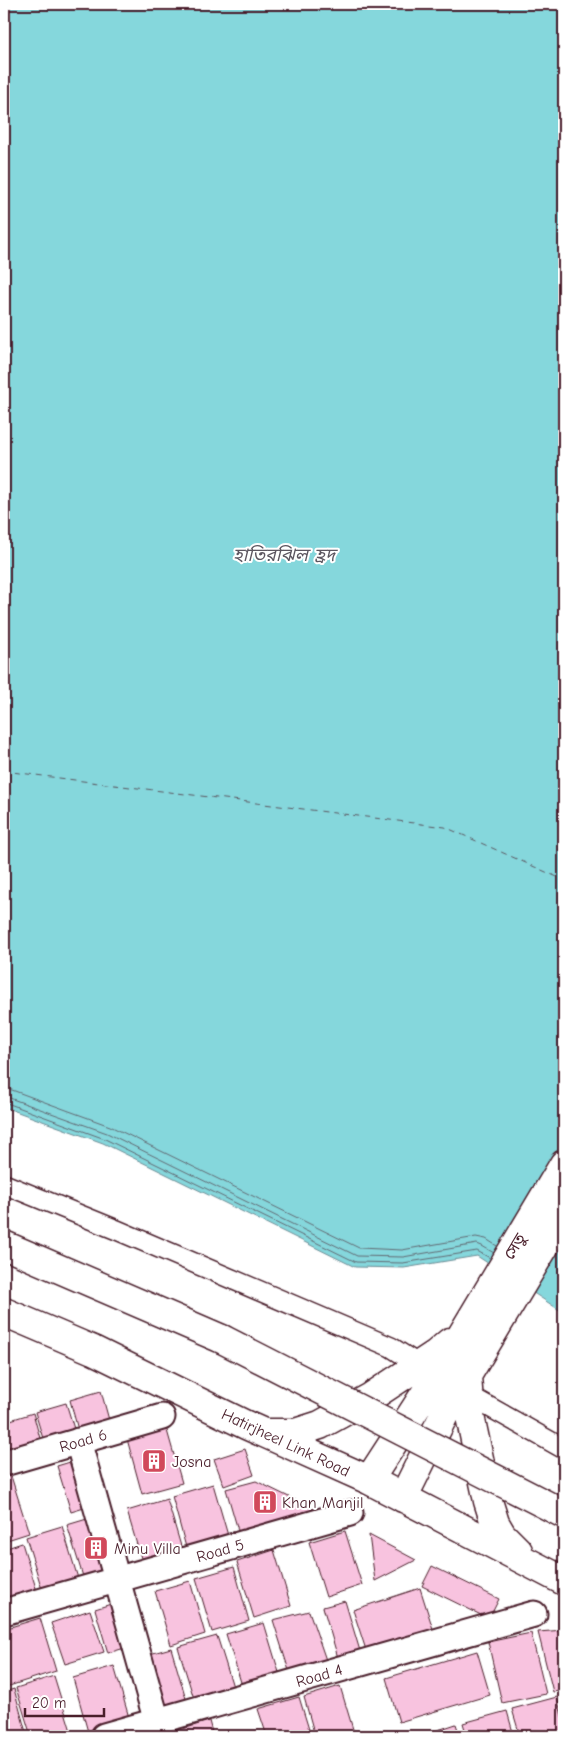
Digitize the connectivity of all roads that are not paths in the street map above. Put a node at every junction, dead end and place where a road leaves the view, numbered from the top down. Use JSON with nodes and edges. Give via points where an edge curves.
{"nodes":[{"id":1,"x":564,"y":1164,"type":"edge"},
{"id":2,"x":4,"y":1184,"type":"edge"},
{"id":3,"x":564,"y":1214,"type":"edge"},
{"id":4,"x":4,"y":1245,"type":"edge"},
{"id":5,"x":4,"y":1312,"type":"edge"},
{"id":6,"x":474,"y":1337,"type":"junction"},
{"id":7,"x":450,"y":1380,"type":"junction"},
{"id":8,"x":162,"y":1417,"type":"dead end"},
{"id":9,"x":265,"y":1434,"type":"junction"},
{"id":10,"x":78,"y":1441,"type":"junction"},
{"id":11,"x":564,"y":1449,"type":"edge"},
{"id":12,"x":4,"y":1463,"type":"edge"},
{"id":13,"x":369,"y":1480,"type":"junction"},
{"id":14,"x":404,"y":1498,"type":"junction"},
{"id":15,"x":350,"y":1513,"type":"dead end"},
{"id":16,"x":564,"y":1514,"type":"edge"},
{"id":17,"x":532,"y":1563,"type":"junction"},
{"id":18,"x":117,"y":1580,"type":"junction"},
{"id":19,"x":564,"y":1581,"type":"edge"},
{"id":20,"x":4,"y":1612,"type":"edge"},
{"id":21,"x":534,"y":1614,"type":"dead end"},
{"id":22,"x":159,"y":1729,"type":"edge"},
{"id":23,"x":104,"y":1736,"type":"edge"}],
"edges":[{"from":1,"to":6,"type":"main road","name":"সেতু"},
{"from":2,"to":7,"type":"street","via":[[382,1343]]},
{"from":3,"to":6,"type":"main road"},
{"from":4,"to":16,"type":"main road","bridge":true,"via":[[222,1339]]},
{"from":5,"to":9,"type":"main road","name":"Hatirjheel Link Road","via":[[93,1350]]},
{"from":6,"to":7,"type":"main road"},
{"from":6,"to":7,"type":"main road","via":[[436,1354]]},
{"from":7,"to":9,"type":"main road","via":[[371,1397],[320,1425],[295,1433]]},
{"from":7,"to":11,"type":"street"},
{"from":7,"to":13,"type":"main road"},
{"from":7,"to":14,"type":"main road"},
{"from":7,"to":17,"type":"main road","via":[[474,1439],[495,1523],[509,1544]]},
{"from":8,"to":10,"type":"street","name":"Road 6"},
{"from":9,"to":13,"type":"main road","name":"Hatirjheel Link Road"},
{"from":10,"to":12,"type":"street","name":"Road 6"},
{"from":10,"to":18,"type":"street"},
{"from":13,"to":14,"type":"main road","name":"Hatirjheel Link Road"},
{"from":14,"to":17,"type":"main road","name":"Hatirjheel Link Road"},
{"from":15,"to":18,"type":"street","name":"Road 5"},
{"from":17,"to":19,"type":"main road","name":"Hatirjheel Link Road"},
{"from":18,"to":20,"type":"street","name":"Road 5"},
{"from":18,"to":22,"type":"street"},
{"from":21,"to":22,"type":"street","name":"Road 4"},
{"from":22,"to":23,"type":"street","name":"Road 4"}]}
